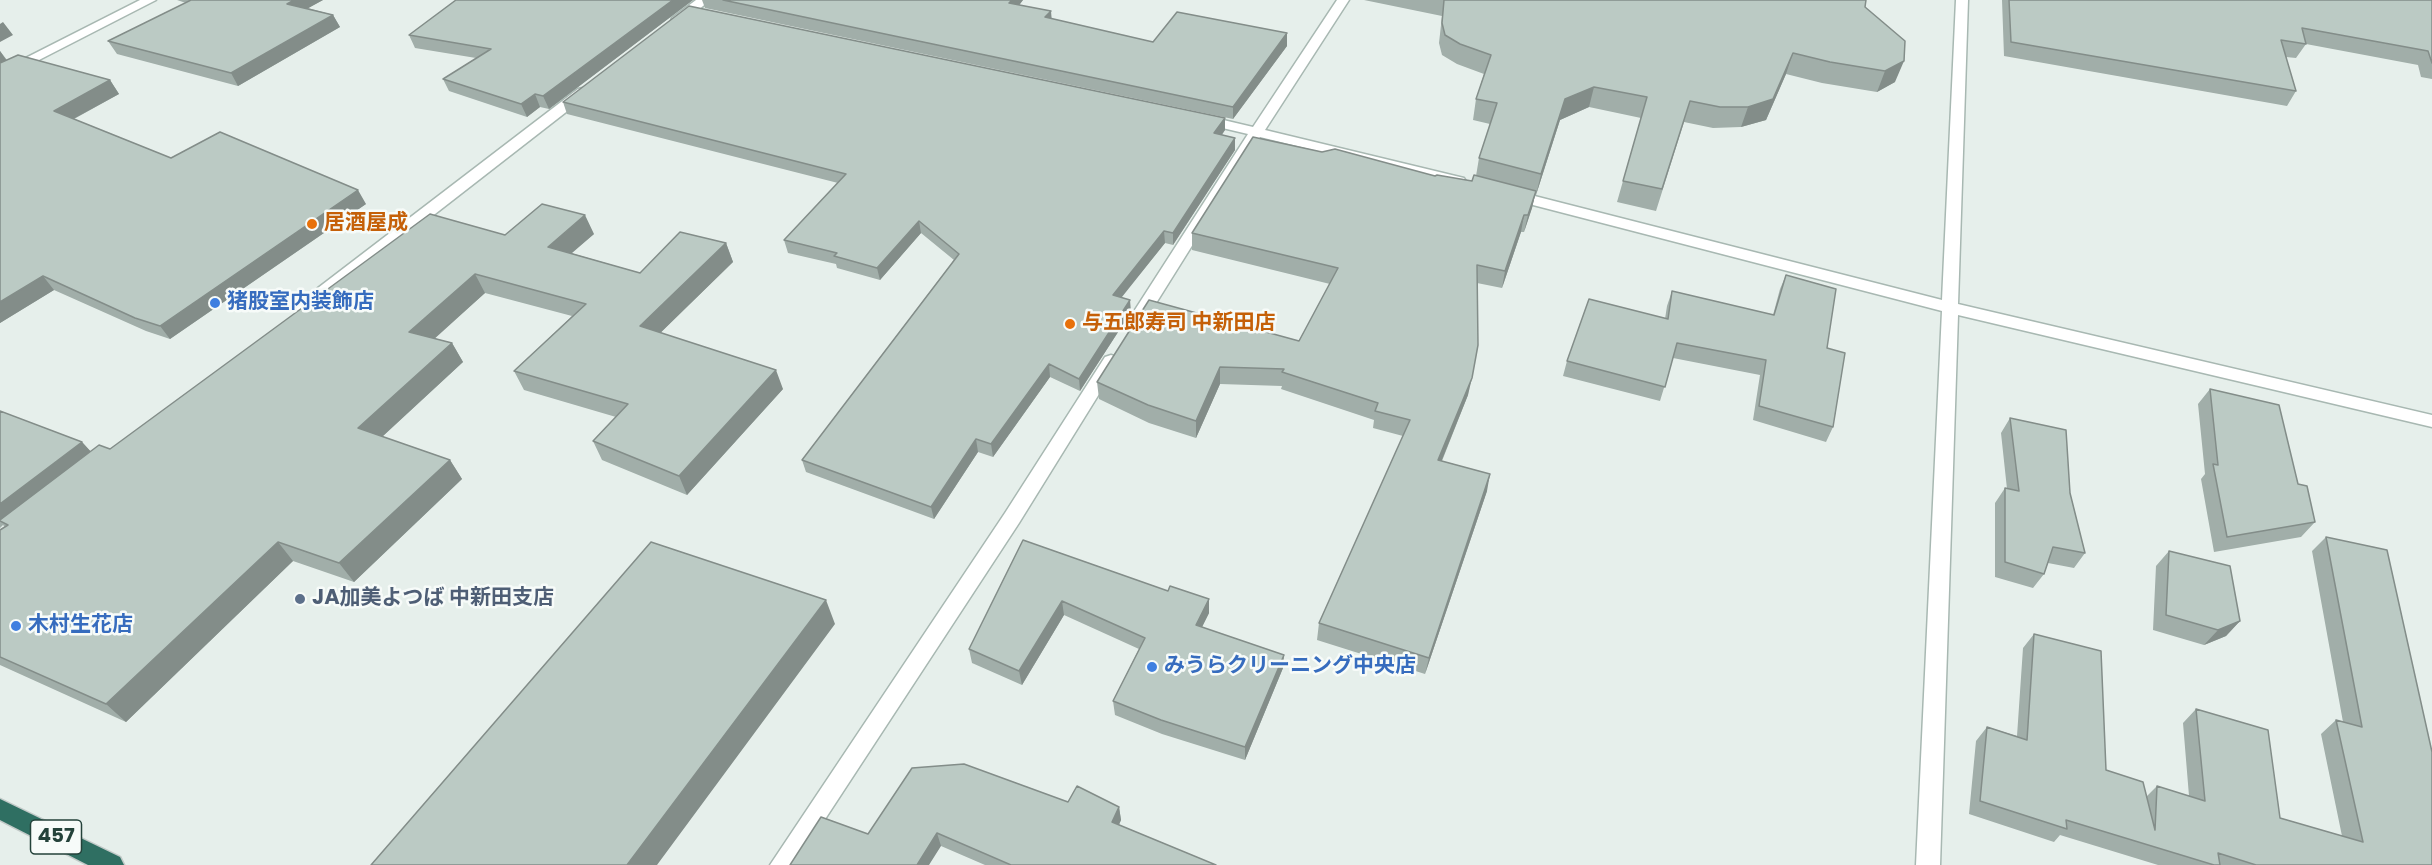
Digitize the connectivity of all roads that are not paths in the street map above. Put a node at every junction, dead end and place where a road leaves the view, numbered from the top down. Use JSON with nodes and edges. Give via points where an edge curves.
{"nodes":[{"id":1,"x":150,"y":0,"type":"edge"},
{"id":2,"x":704,"y":0,"type":"edge"},
{"id":3,"x":1343,"y":0,"type":"edge"},
{"id":4,"x":1962,"y":0,"type":"edge"},
{"id":5,"x":690,"y":11,"type":"junction"},
{"id":6,"x":713,"y":15,"type":"edge"},
{"id":7,"x":662,"y":32,"type":"edge"},
{"id":8,"x":0,"y":76,"type":"edge"},
{"id":9,"x":596,"y":83,"type":"edge"},
{"id":10,"x":1187,"y":116,"type":"edge"},
{"id":11,"x":1257,"y":131,"type":"junction"},
{"id":12,"x":1475,"y":185,"type":"edge"},
{"id":13,"x":1498,"y":191,"type":"edge"},
{"id":14,"x":1951,"y":308,"type":"junction"},
{"id":15,"x":293,"y":315,"type":"edge"},
{"id":16,"x":2432,"y":421,"type":"edge"},
{"id":17,"x":0,"y":809,"type":"edge"},
{"id":18,"x":112,"y":865,"type":"edge"},
{"id":19,"x":782,"y":865,"type":"edge"},
{"id":20,"x":1928,"y":865,"type":"edge"}],
"edges":[{"from":1,"to":8,"type":"street"},
{"from":2,"to":5,"type":"street"},
{"from":3,"to":11,"type":"street"},
{"from":4,"to":14,"type":"street"},
{"from":5,"to":6,"type":"street"},
{"from":5,"to":7,"type":"street"},
{"from":9,"to":15,"type":"street"},
{"from":10,"to":11,"type":"street"},
{"from":11,"to":12,"type":"street"},
{"from":11,"to":19,"type":"street","via":[[1012,518]]},
{"from":13,"to":14,"type":"street"},
{"from":14,"to":16,"type":"street"},
{"from":14,"to":20,"type":"street"},
{"from":17,"to":18,"type":"highway","number":"457"}]}
